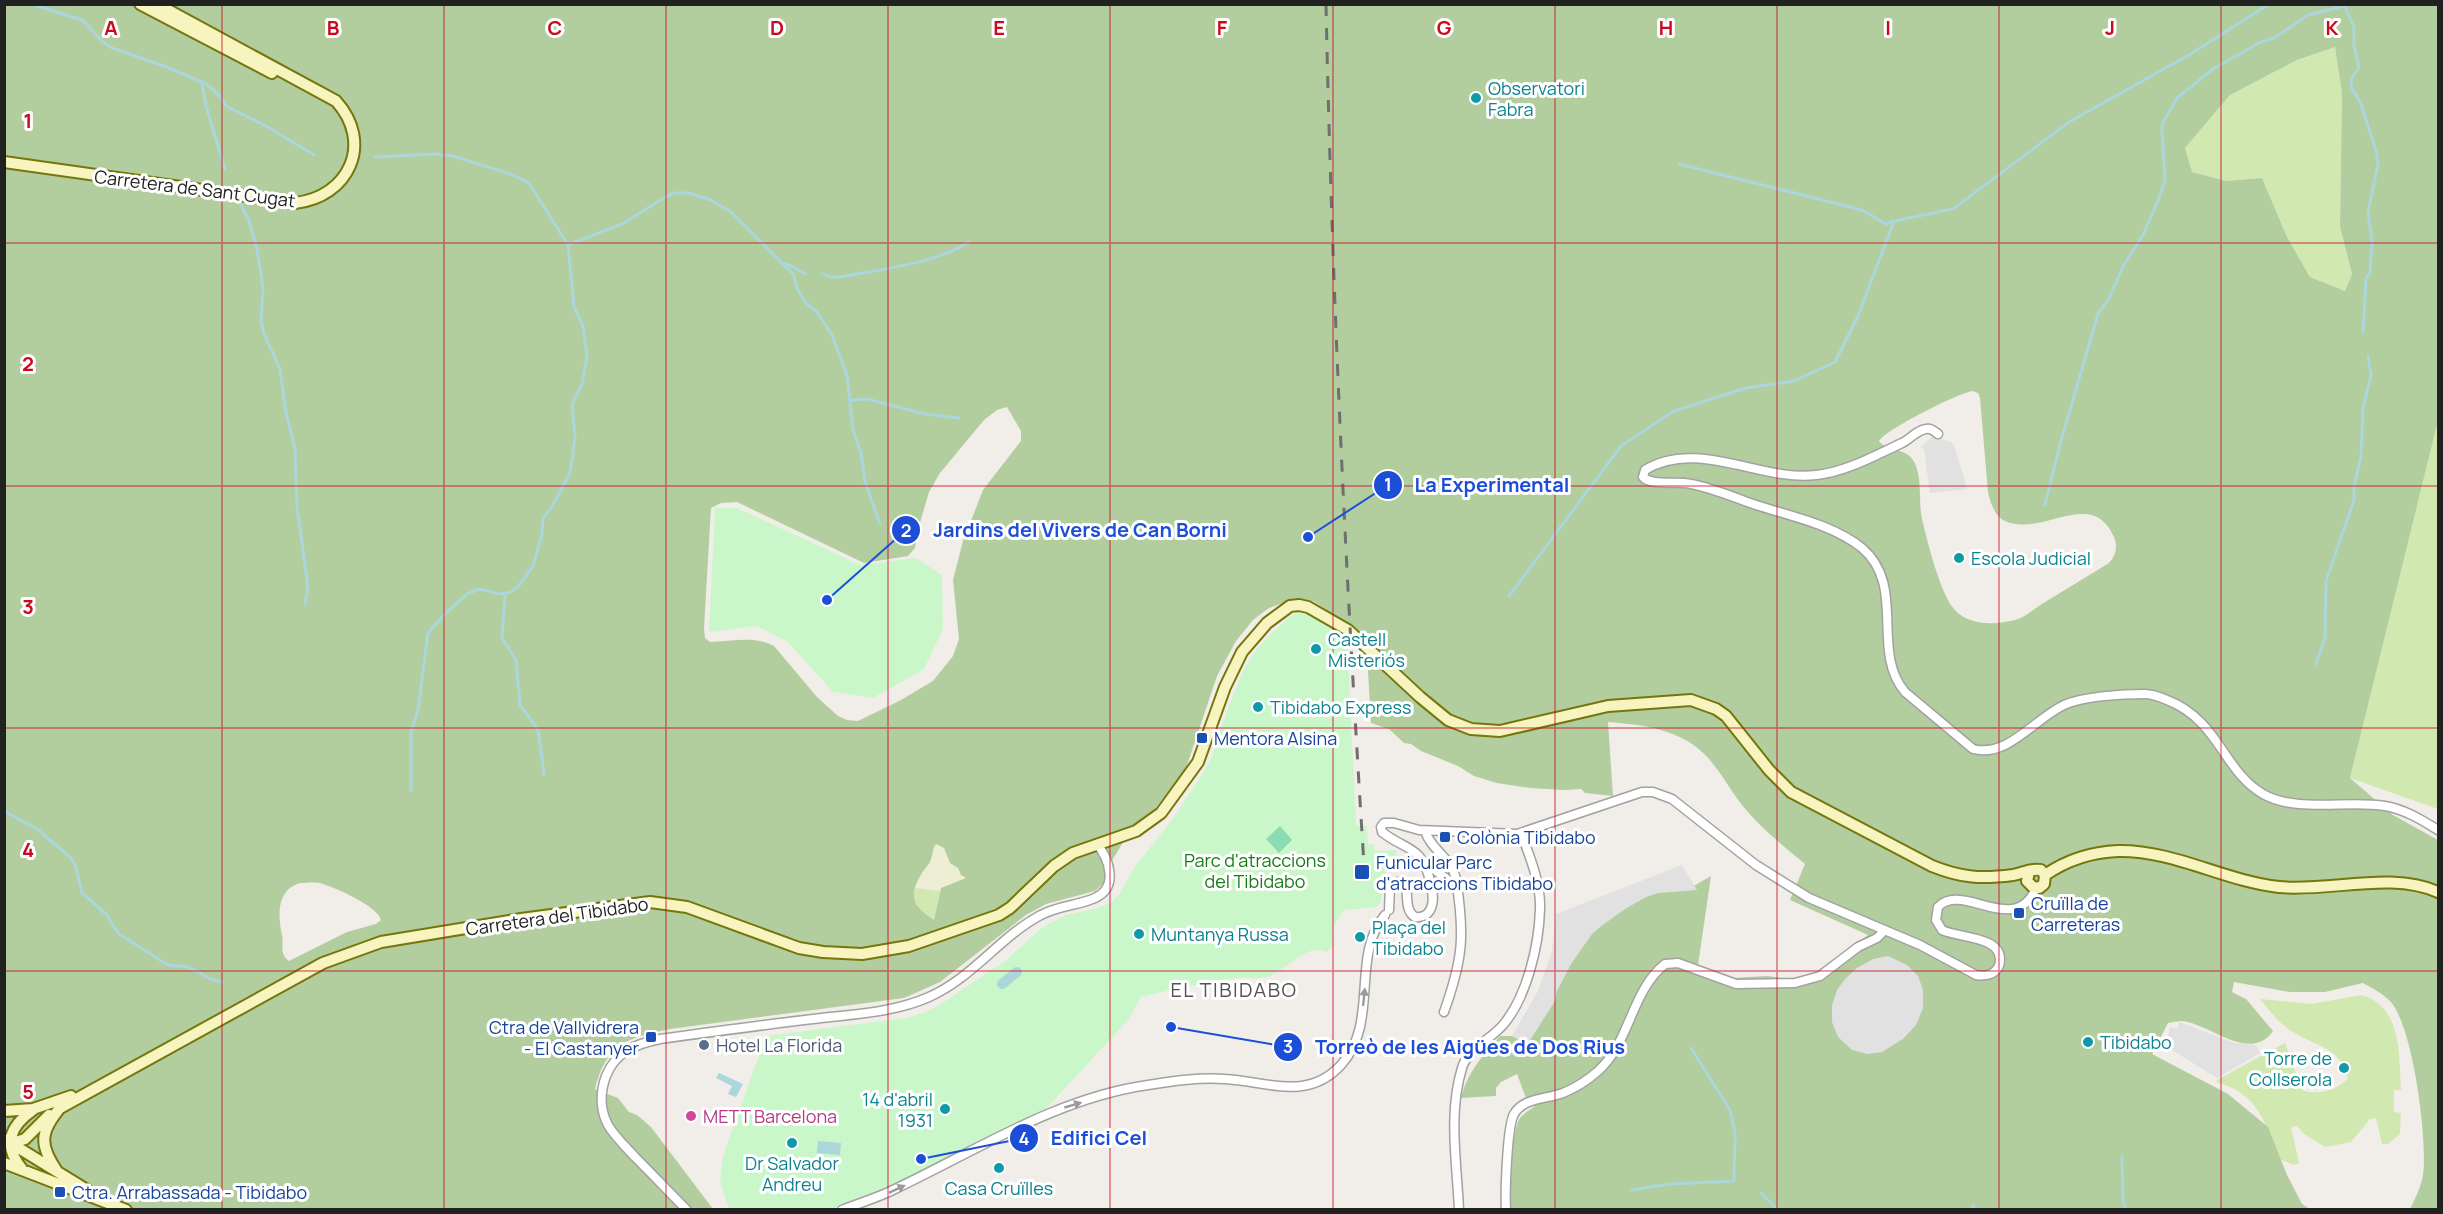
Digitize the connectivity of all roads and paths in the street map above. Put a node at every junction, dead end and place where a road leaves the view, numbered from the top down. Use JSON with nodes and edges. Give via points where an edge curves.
{"nodes":[{"id":1,"x":140,"y":4,"type":"edge"},
{"id":2,"x":157,"y":4,"type":"edge"},
{"id":3,"x":4,"y":156,"type":"edge"},
{"id":4,"x":4,"y":162,"type":"edge"},
{"id":5,"x":1938,"y":434,"type":"dead end"},
{"id":6,"x":2439,"y":830,"type":"edge"},
{"id":7,"x":1425,"y":831,"type":"junction"},
{"id":8,"x":1521,"y":833,"type":"junction"},
{"id":9,"x":1097,"y":843,"type":"junction"},
{"id":10,"x":1425,"y":861,"type":"junction"},
{"id":11,"x":2029,"y":872,"type":"junction"},
{"id":12,"x":2045,"y":875,"type":"junction"},
{"id":13,"x":1456,"y":879,"type":"junction"},
{"id":14,"x":2036,"y":888,"type":"junction"},
{"id":15,"x":2439,"y":892,"type":"edge"},
{"id":16,"x":1884,"y":931,"type":"junction"},
{"id":17,"x":1444,"y":1012,"type":"dead end"},
{"id":18,"x":97,"y":1086,"type":"junction"},
{"id":19,"x":60,"y":1108,"type":"junction"},
{"id":20,"x":33,"y":1110,"type":"junction"},
{"id":21,"x":4,"y":1111,"type":"edge"},
{"id":22,"x":7,"y":1143,"type":"edge"},
{"id":23,"x":4,"y":1163,"type":"edge"},
{"id":24,"x":23,"y":1170,"type":"junction"},
{"id":25,"x":57,"y":1171,"type":"junction"},
{"id":26,"x":105,"y":1201,"type":"junction"},
{"id":27,"x":126,"y":1209,"type":"edge"},
{"id":28,"x":687,"y":1209,"type":"edge"},
{"id":29,"x":842,"y":1209,"type":"edge"},
{"id":30,"x":1459,"y":1209,"type":"edge"},
{"id":31,"x":1506,"y":1209,"type":"edge"}],
"edges":[{"from":1,"to":3,"type":"street","name":"Carretera de Sant Cugat","via":[[331,106],[345,126],[348,144],[333,181],[313,194],[279,195]]},
{"from":2,"to":4,"type":"street","name":"Carretera de Sant Cugat","via":[[336,101],[348,118],[354,142],[351,164],[335,188],[316,199],[295,203]]},
{"from":5,"to":6,"type":"street","via":[[1925,429],[1860,461],[1816,475],[1690,459],[1657,464],[1643,471],[1642,477],[1649,482],[1692,484],[1711,490],[1829,530],[1860,547],[1878,568],[1885,586],[1889,658],[1897,682],[1973,749],[2002,747],[2071,703],[2148,694],[2194,714],[2249,782],[2268,796],[2296,803],[2386,806]]},
{"from":7,"to":8,"type":"street"},
{"from":7,"to":10,"type":"street","via":[[1389,822],[1381,827],[1385,835]]},
{"from":7,"to":13,"type":"street","via":[[1453,867]]},
{"from":8,"to":16,"type":"street","via":[[1630,795],[1659,794],[1686,808],[1755,865],[1809,898]]},
{"from":8,"to":30,"type":"street","via":[[1540,908],[1533,960],[1524,988],[1503,1024],[1462,1066],[1454,1110]]},
{"from":9,"to":11,"type":"street","name":"Carretera del Tibidabo","via":[[1141,828],[1169,805],[1198,762],[1242,652],[1274,617],[1299,605],[1348,630],[1439,714],[1458,725],[1500,731],[1608,706],[1691,700],[1716,708],[1726,716],[1769,771],[1791,792],[1932,866],[1976,878]]},
{"from":9,"to":18,"type":"street","name":"Carretera del Tibidabo","via":[[1054,866],[999,915],[909,946],[878,952],[799,948],[687,908],[650,902],[381,942],[323,963]]},
{"from":9,"to":28,"type":"street","via":[[1110,871],[1098,896],[1034,918],[959,979],[929,997],[883,1011],[660,1039],[633,1046],[618,1057],[602,1090],[602,1108],[608,1125]]},
{"from":10,"to":13,"type":"street","via":[[1449,881]]},
{"from":29,"to":10,"type":"street","one_way":true,"via":[[890,1192],[1060,1108],[1117,1092],[1211,1078],[1278,1088],[1318,1081],[1340,1066],[1356,1042],[1373,936],[1387,913],[1390,887],[1397,882],[1406,886],[1410,914],[1420,918],[1430,912],[1433,899]]},
{"from":11,"to":12,"type":"street","via":[[2038,869]]},
{"from":11,"to":14,"type":"street","via":[[2028,884]]},
{"from":12,"to":14,"type":"street","via":[[2044,884]]},
{"from":12,"to":15,"type":"street","via":[[2064,863],[2089,855],[2142,851],[2279,887],[2393,883]]},
{"from":13,"to":17,"type":"street","via":[[1462,946],[1458,974]]},
{"from":14,"to":16,"type":"street","via":[[2029,901],[2018,908],[1952,900],[1936,911],[1942,930],[1997,948],[2000,965],[1987,976],[1971,973],[1934,951]]},
{"from":16,"to":31,"type":"street","via":[[1820,976],[1795,983],[1736,984],[1678,963],[1665,964],[1647,984],[1606,1064],[1573,1088],[1524,1104],[1515,1113],[1509,1140]]},
{"from":18,"to":19,"type":"street"},
{"from":18,"to":20,"type":"street"},
{"from":19,"to":22,"type":"street","via":[[25,1139]]},
{"from":19,"to":25,"type":"street","via":[[47,1124],[44,1137],[46,1151]]},
{"from":20,"to":21,"type":"street"},
{"from":20,"to":22,"type":"street","via":[[16,1125]]},
{"from":22,"to":24,"type":"street"},
{"from":22,"to":25,"type":"street"},
{"from":23,"to":24,"type":"street"},
{"from":24,"to":26,"type":"street"},
{"from":25,"to":26,"type":"street"},
{"from":26,"to":27,"type":"street"}]}
